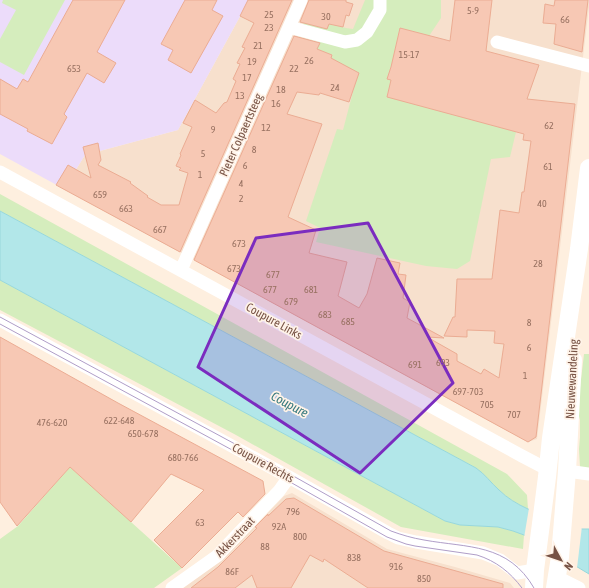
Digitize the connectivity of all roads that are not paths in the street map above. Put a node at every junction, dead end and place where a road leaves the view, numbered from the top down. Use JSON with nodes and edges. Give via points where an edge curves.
{"nodes":[{"id":1,"x":301,"y":0,"type":"edge"},
{"id":2,"x":380,"y":0,"type":"edge"},
{"id":3,"x":289,"y":27,"type":"junction"},
{"id":4,"x":497,"y":42,"type":"dead end"},
{"id":5,"x":589,"y":66,"type":"edge"},
{"id":6,"x":589,"y":168,"type":"edge"},
{"id":7,"x":0,"y":172,"type":"edge"},
{"id":8,"x":579,"y":249,"type":"junction"},
{"id":9,"x":181,"y":270,"type":"junction"},
{"id":10,"x":0,"y":320,"type":"edge"},
{"id":11,"x":548,"y":468,"type":"junction"},
{"id":12,"x":567,"y":471,"type":"junction"},
{"id":13,"x":589,"y":474,"type":"edge"},
{"id":14,"x":289,"y":476,"type":"junction"},
{"id":15,"x":536,"y":562,"type":"junction"},
{"id":16,"x":557,"y":575,"type":"edge"},
{"id":17,"x":172,"y":588,"type":"edge"},
{"id":18,"x":534,"y":588,"type":"edge"},
{"id":19,"x":579,"y":588,"type":"edge"}],
"edges":[{"from":1,"to":3,"type":"street","name":"Pieter Colpaertsteeg"},
{"from":2,"to":3,"type":"street","via":[[380,10],[367,32],[357,40],[345,42]]},
{"from":3,"to":9,"type":"street","name":"Pieter Colpaertsteeg"},
{"from":4,"to":5,"type":"street"},
{"from":6,"to":8,"type":"main road","name":"Nieuwewandeling"},
{"from":7,"to":9,"type":"street","name":"Coupure Links"},
{"from":8,"to":11,"type":"main road","name":"Nieuwewandeling","via":[[550,438]]},
{"from":8,"to":12,"type":"main road","name":"Nieuwewandeling"},
{"from":9,"to":11,"type":"street","name":"Coupure Links","via":[[515,453]]},
{"from":10,"to":14,"type":"street","name":"Coupure Rechts"},
{"from":11,"to":15,"type":"main road","name":"Nieuwewandeling"},
{"from":12,"to":13,"type":"street"},
{"from":12,"to":16,"type":"main road","name":"Nieuwewandeling"},
{"from":14,"to":15,"type":"street","name":"Coupure Rechts","via":[[398,538],[483,553],[500,560],[518,573],[524,573]]},
{"from":14,"to":17,"type":"street","name":"Akkerstraat","via":[[279,491],[217,556]]},
{"from":15,"to":18,"type":"main road","name":"Nieuwewandeling"},
{"from":16,"to":19,"type":"street"}]}
